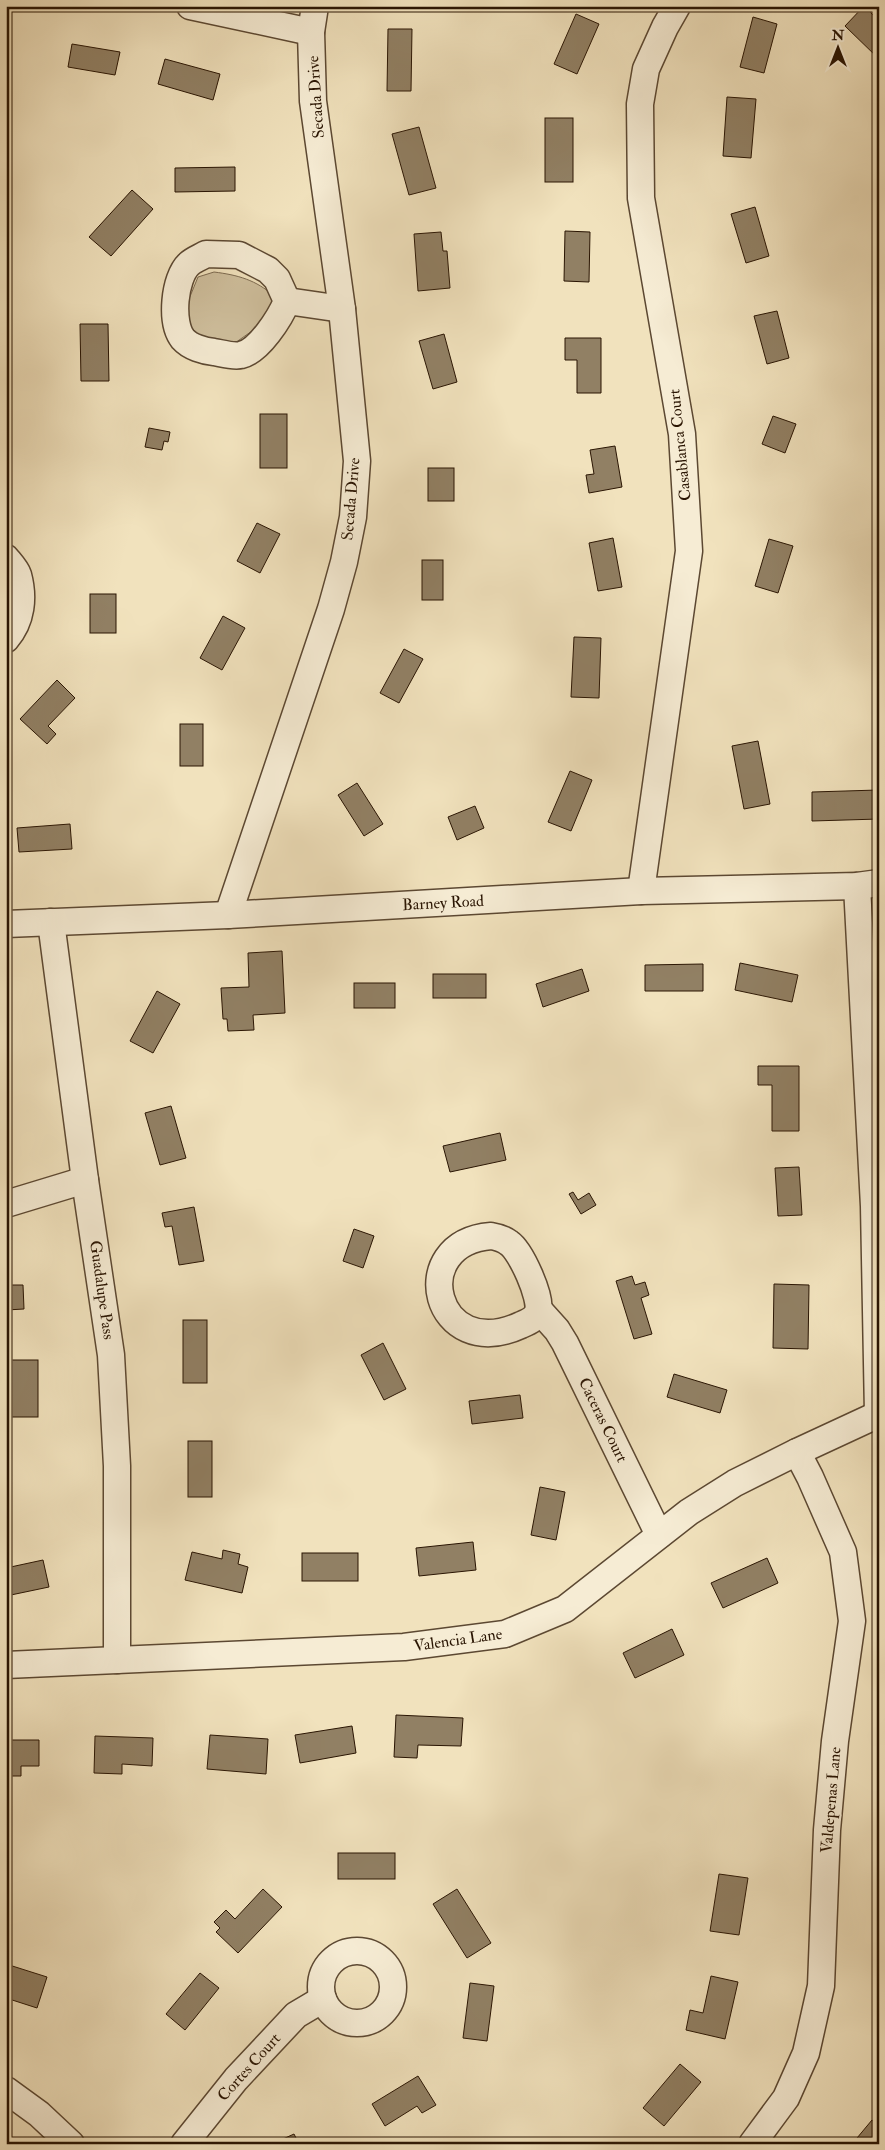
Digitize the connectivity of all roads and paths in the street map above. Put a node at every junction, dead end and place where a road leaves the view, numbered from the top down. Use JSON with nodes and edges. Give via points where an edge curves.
{"nodes":[{"id":1,"x":190,"y":6,"type":"edge"},
{"id":2,"x":315,"y":6,"type":"edge"},
{"id":3,"x":677,"y":6,"type":"edge"},
{"id":4,"x":312,"y":32,"type":"junction"},
{"id":5,"x":287,"y":302,"type":"junction"},
{"id":6,"x":342,"y":309,"type":"junction"},
{"id":7,"x":6,"y":558,"type":"edge"},
{"id":8,"x":6,"y":639,"type":"edge"},
{"id":9,"x":868,"y":885,"type":"edge"},
{"id":10,"x":641,"y":891,"type":"junction"},
{"id":11,"x":228,"y":915,"type":"junction"},
{"id":12,"x":51,"y":922,"type":"junction"},
{"id":13,"x":6,"y":924,"type":"edge"},
{"id":14,"x":86,"y":1180,"type":"junction"},
{"id":15,"x":6,"y":1204,"type":"edge"},
{"id":16,"x":539,"y":1310,"type":"dead end"},
{"id":17,"x":878,"y":1414,"type":"edge"},
{"id":18,"x":797,"y":1452,"type":"junction"},
{"id":19,"x":659,"y":1535,"type":"junction"},
{"id":20,"x":118,"y":1660,"type":"junction"},
{"id":21,"x":6,"y":1665,"type":"edge"},
{"id":22,"x":323,"y":1999,"type":"dead end"},
{"id":23,"x":6,"y":2090,"type":"edge"},
{"id":24,"x":71,"y":2144,"type":"edge"},
{"id":25,"x":184,"y":2144,"type":"edge"},
{"id":26,"x":752,"y":2144,"type":"edge"}],
"edges":[{"from":1,"to":4,"type":"street"},
{"from":2,"to":4,"type":"street","name":"Secada Drive"},
{"from":3,"to":10,"type":"street","name":"Casablanca Court","via":[[646,69],[640,104],[641,198],[682,434],[689,550]]},
{"from":4,"to":6,"type":"street","name":"Secada Drive","via":[[313,101]]},
{"from":5,"to":5,"type":"street","via":[[268,270],[239,255],[206,254],[189,264],[179,278],[176,326],[184,340],[203,351],[240,355],[256,346],[280,318]]},
{"from":5,"to":6,"type":"street"},
{"from":6,"to":11,"type":"street","name":"Secada Drive","via":[[357,461],[353,517],[331,609]]},
{"from":7,"to":8,"type":"street","via":[[17,573],[21,596],[20,614]]},
{"from":9,"to":10,"type":"street","name":"Barney Road"},
{"from":9,"to":17,"type":"street"},
{"from":10,"to":11,"type":"street","name":"Barney Road"},
{"from":11,"to":12,"type":"street","name":"Barney Road"},
{"from":12,"to":13,"type":"street","name":"Barney Road"},
{"from":12,"to":14,"type":"street","name":"Guadalupe Pass"},
{"from":14,"to":15,"type":"street"},
{"from":14,"to":20,"type":"street","name":"Guadalupe Pass","via":[[111,1355],[118,1466]]},
{"from":16,"to":19,"type":"street","name":"Caceras Court","via":[[565,1343]]},
{"from":17,"to":18,"type":"street","name":"Valencia Lane"},
{"from":18,"to":19,"type":"street","name":"Valencia Lane","via":[[735,1483]]},
{"from":18,"to":26,"type":"street","name":"Valdepenas Lane","via":[[843,1552],[852,1621],[835,1741],[827,1830],[820,1986],[806,2053],[786,2098]]},
{"from":19,"to":20,"type":"street","name":"Valencia Lane","via":[[565,1609],[505,1634],[404,1647]]},
{"from":20,"to":21,"type":"street","name":"Valencia Lane"},
{"from":22,"to":25,"type":"street","name":"Cortes Court","via":[[296,2015],[236,2079]]},
{"from":23,"to":24,"type":"street","via":[[39,2114]]}]}
